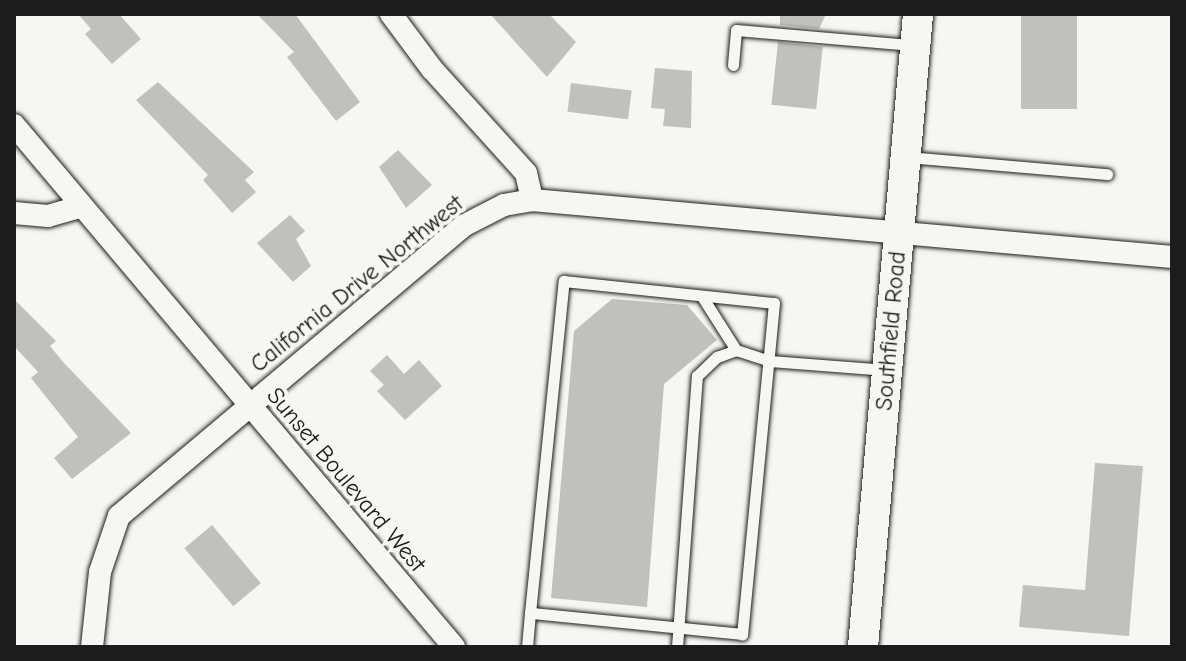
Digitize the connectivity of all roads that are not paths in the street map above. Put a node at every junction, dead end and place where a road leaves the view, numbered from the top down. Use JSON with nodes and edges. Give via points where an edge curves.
{"nodes":[{"id":1,"x":391,"y":14,"type":"edge"},
{"id":2,"x":918,"y":14,"type":"edge"},
{"id":3,"x":915,"y":45,"type":"junction"},
{"id":4,"x":733,"y":65,"type":"dead end"},
{"id":5,"x":14,"y":125,"type":"edge"},
{"id":6,"x":906,"y":157,"type":"junction"},
{"id":7,"x":1107,"y":174,"type":"dead end"},
{"id":8,"x":532,"y":200,"type":"junction"},
{"id":9,"x":80,"y":207,"type":"junction"},
{"id":10,"x":14,"y":213,"type":"edge"},
{"id":11,"x":899,"y":234,"type":"junction"},
{"id":12,"x":1172,"y":257,"type":"edge"},
{"id":13,"x":703,"y":298,"type":"junction"},
{"id":14,"x":736,"y":350,"type":"junction"},
{"id":15,"x":770,"y":361,"type":"junction"},
{"id":16,"x":887,"y":370,"type":"junction"},
{"id":17,"x":249,"y":406,"type":"junction"},
{"id":18,"x":530,"y":613,"type":"junction"},
{"id":19,"x":679,"y":627,"type":"junction"},
{"id":20,"x":92,"y":647,"type":"edge"},
{"id":21,"x":454,"y":647,"type":"edge"},
{"id":22,"x":527,"y":647,"type":"edge"},
{"id":23,"x":677,"y":647,"type":"edge"},
{"id":24,"x":863,"y":647,"type":"edge"}],
"edges":[{"from":1,"to":8,"type":"street","via":[[432,69],[526,173]]},
{"from":2,"to":3,"type":"main road","name":"Southfield Road"},
{"from":3,"to":4,"type":"lane","via":[[736,30]]},
{"from":3,"to":6,"type":"main road","name":"Southfield Road"},
{"from":5,"to":9,"type":"street","name":"Sunset Boulevard West"},
{"from":6,"to":7,"type":"lane"},
{"from":6,"to":11,"type":"main road","name":"Southfield Road"},
{"from":8,"to":11,"type":"street","name":"California Drive Northwest"},
{"from":8,"to":17,"type":"street","name":"California Drive Northwest","via":[[504,205],[463,226]]},
{"from":9,"to":10,"type":"street","via":[[48,216]]},
{"from":9,"to":17,"type":"street","name":"Sunset Boulevard West"},
{"from":11,"to":12,"type":"street","name":"California Drive Northwest"},
{"from":11,"to":16,"type":"main road","name":"Southfield Road"},
{"from":13,"to":14,"type":"lane"},
{"from":13,"to":15,"type":"lane","via":[[774,303]]},
{"from":13,"to":18,"type":"lane","via":[[685,291],[564,281]]},
{"from":14,"to":15,"type":"lane"},
{"from":14,"to":19,"type":"lane","via":[[717,357],[697,376]]},
{"from":15,"to":16,"type":"lane"},
{"from":15,"to":19,"type":"lane","via":[[742,634]]},
{"from":16,"to":24,"type":"main road","name":"Southfield Road"},
{"from":17,"to":20,"type":"street","name":"California Drive Northwest","via":[[119,516],[100,572]]},
{"from":17,"to":21,"type":"street","name":"Sunset Boulevard West"},
{"from":18,"to":19,"type":"lane"},
{"from":18,"to":22,"type":"lane"},
{"from":19,"to":23,"type":"lane"}]}
